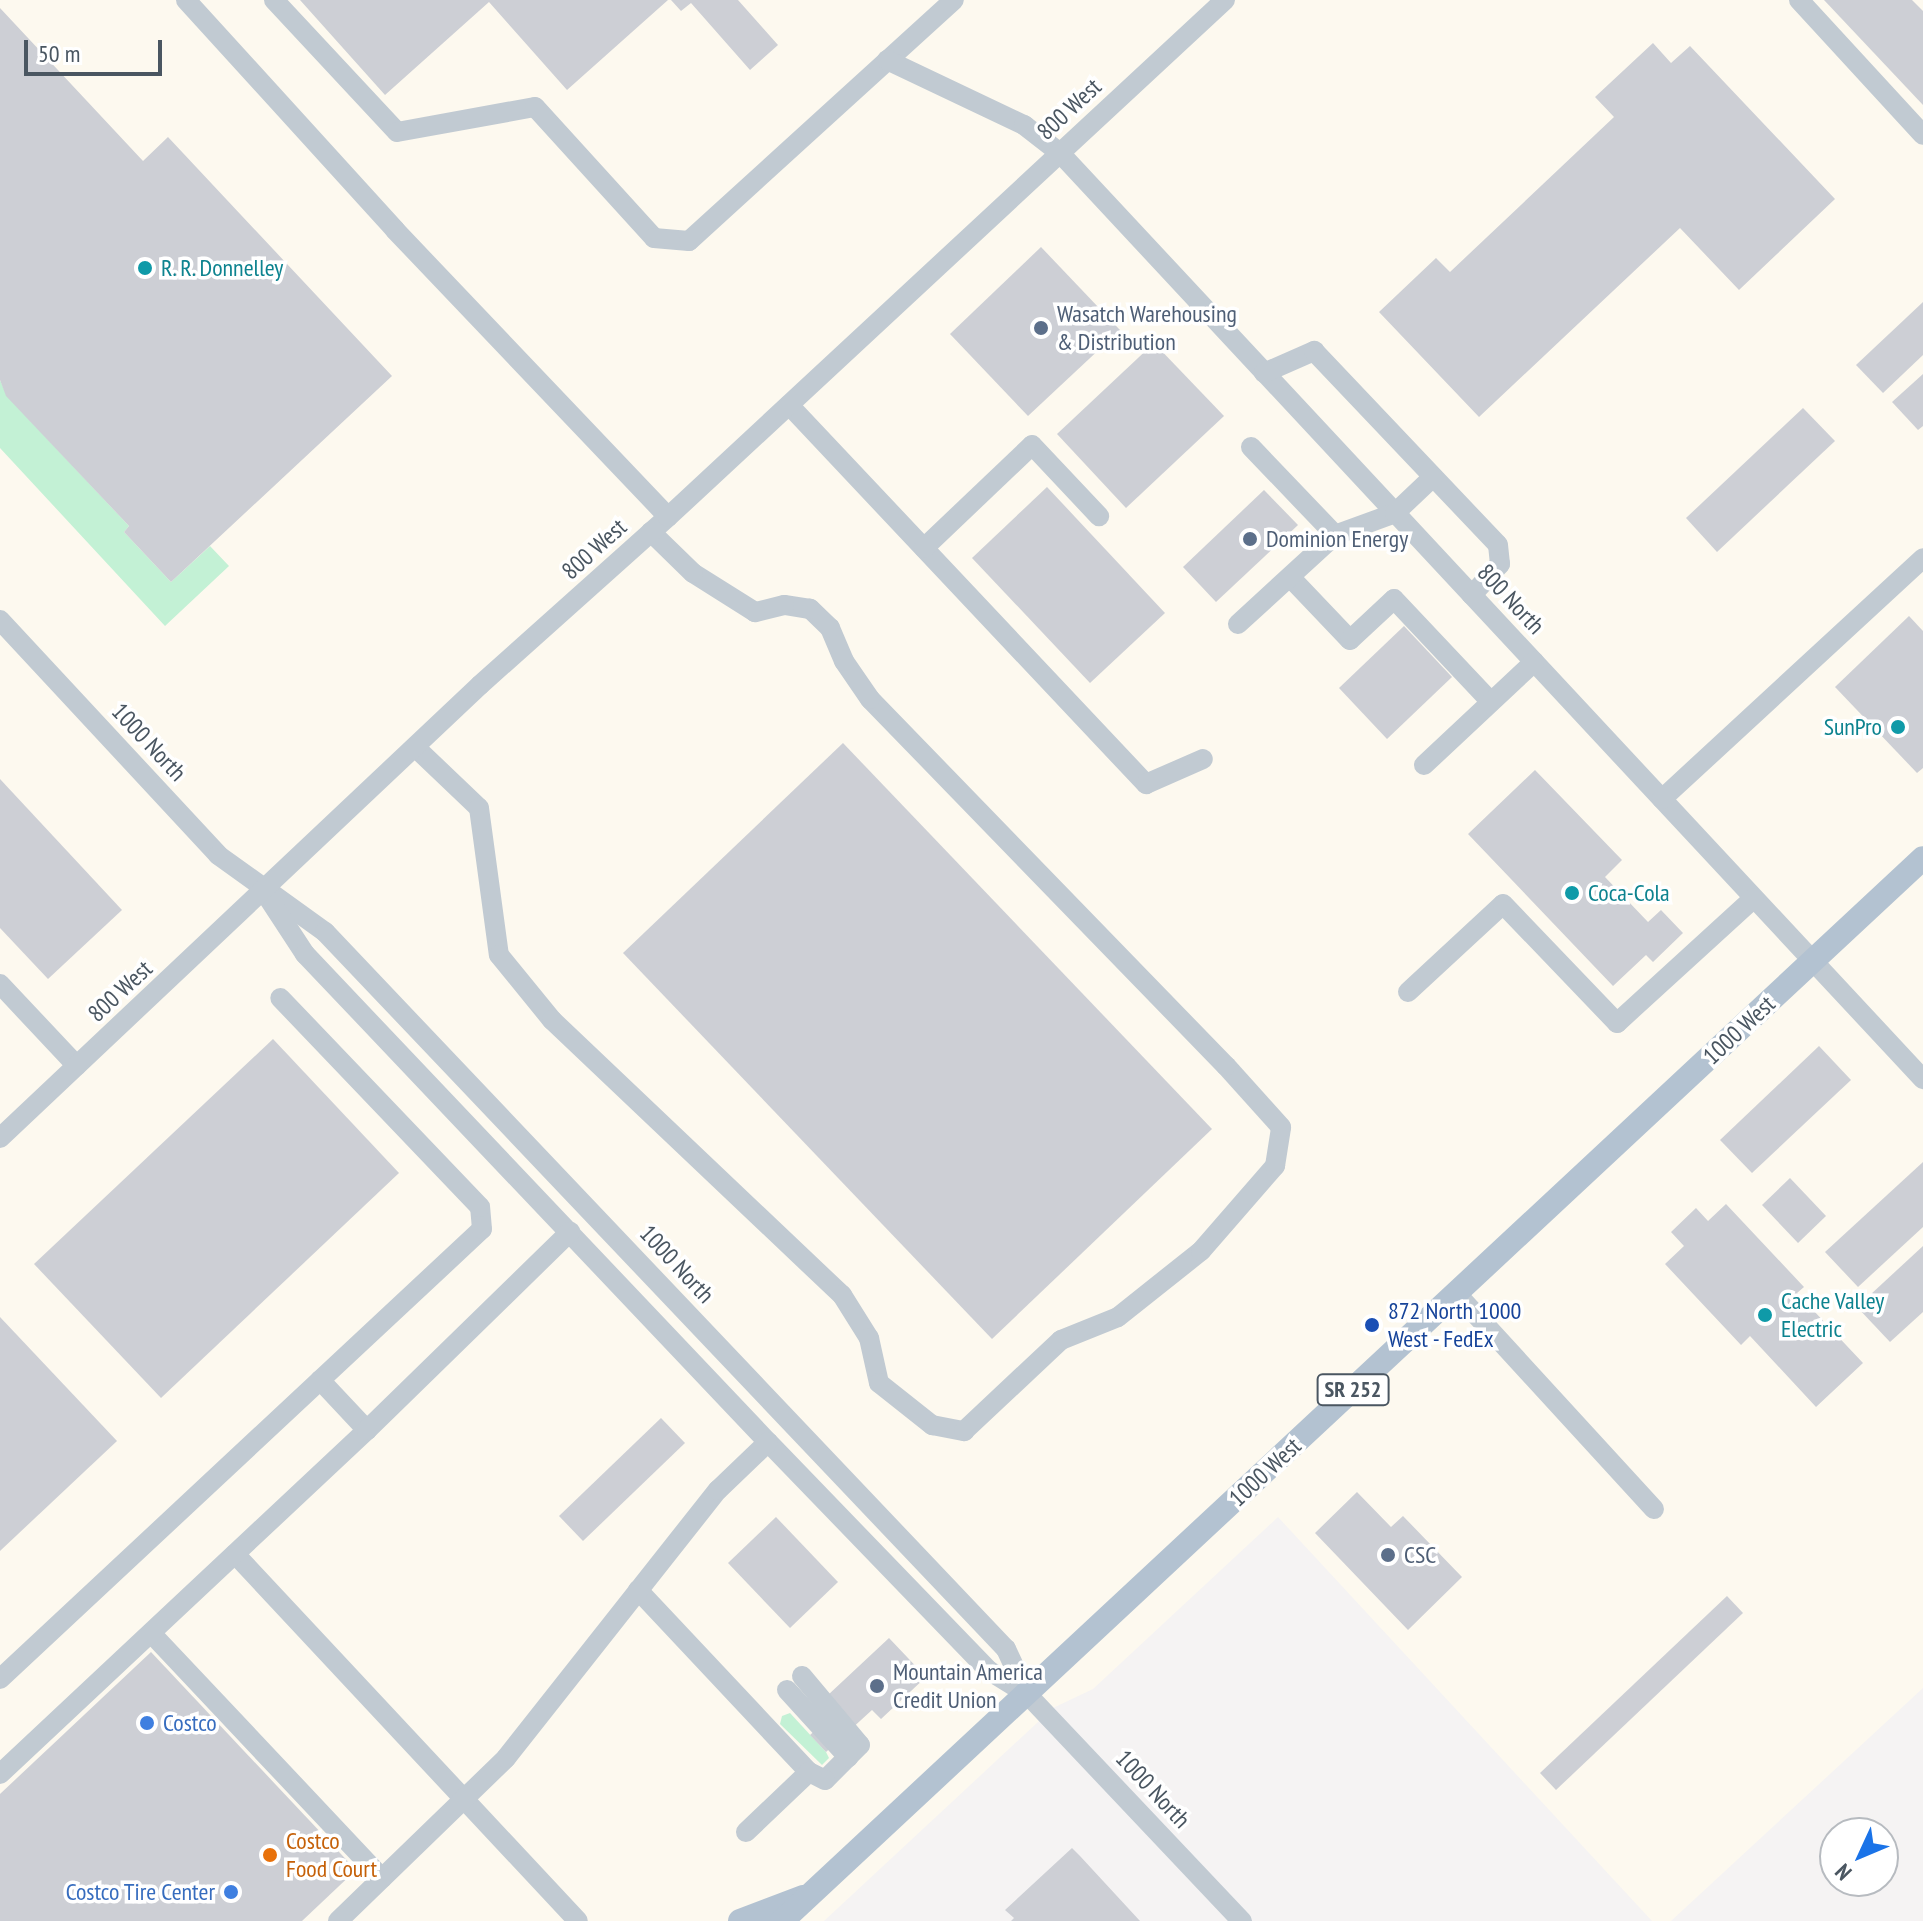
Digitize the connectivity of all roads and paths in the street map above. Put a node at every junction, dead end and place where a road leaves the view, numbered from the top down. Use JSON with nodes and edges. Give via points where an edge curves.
{"nodes":[{"id":1,"x":186,"y":0,"type":"edge"},
{"id":2,"x":274,"y":0,"type":"edge"},
{"id":3,"x":954,"y":0,"type":"edge"},
{"id":4,"x":1225,"y":0,"type":"edge"},
{"id":5,"x":1799,"y":0,"type":"edge"},
{"id":6,"x":887,"y":60,"type":"junction"},
{"id":7,"x":1923,"y":135,"type":"edge"},
{"id":8,"x":1060,"y":153,"type":"junction"},
{"id":9,"x":1264,"y":373,"type":"junction"},
{"id":10,"x":789,"y":405,"type":"junction"},
{"id":11,"x":1251,"y":447,"type":"dead end"},
{"id":12,"x":1433,"y":477,"type":"junction"},
{"id":13,"x":1395,"y":513,"type":"junction"},
{"id":14,"x":1099,"y":516,"type":"dead end"},
{"id":15,"x":668,"y":517,"type":"junction"},
{"id":16,"x":651,"y":532,"type":"junction"},
{"id":17,"x":1335,"y":535,"type":"junction"},
{"id":18,"x":924,"y":548,"type":"junction"},
{"id":19,"x":1923,"y":558,"type":"edge"},
{"id":20,"x":1290,"y":577,"type":"junction"},
{"id":21,"x":1472,"y":595,"type":"junction"},
{"id":22,"x":0,"y":620,"type":"edge"},
{"id":23,"x":1238,"y":624,"type":"dead end"},
{"id":24,"x":1534,"y":662,"type":"junction"},
{"id":25,"x":1491,"y":702,"type":"junction"},
{"id":26,"x":415,"y":747,"type":"junction"},
{"id":27,"x":1203,"y":759,"type":"dead end"},
{"id":28,"x":1424,"y":765,"type":"dead end"},
{"id":29,"x":1662,"y":799,"type":"junction"},
{"id":30,"x":1923,"y":858,"type":"edge"},
{"id":31,"x":265,"y":892,"type":"junction"},
{"id":32,"x":1754,"y":898,"type":"junction"},
{"id":33,"x":1813,"y":961,"type":"junction"},
{"id":34,"x":0,"y":984,"type":"edge"},
{"id":35,"x":1408,"y":992,"type":"dead end"},
{"id":36,"x":280,"y":998,"type":"dead end"},
{"id":37,"x":77,"y":1066,"type":"junction"},
{"id":38,"x":1923,"y":1079,"type":"edge"},
{"id":39,"x":0,"y":1138,"type":"edge"},
{"id":40,"x":570,"y":1232,"type":"junction"},
{"id":41,"x":1456,"y":1293,"type":"junction"},
{"id":42,"x":320,"y":1380,"type":"junction"},
{"id":43,"x":367,"y":1430,"type":"junction"},
{"id":44,"x":768,"y":1442,"type":"junction"},
{"id":45,"x":1654,"y":1509,"type":"dead end"},
{"id":46,"x":235,"y":1554,"type":"junction"},
{"id":47,"x":638,"y":1590,"type":"junction"},
{"id":48,"x":151,"y":1633,"type":"junction"},
{"id":49,"x":0,"y":1679,"type":"edge"},
{"id":50,"x":794,"y":1683,"type":"dead end"},
{"id":51,"x":1027,"y":1694,"type":"junction"},
{"id":52,"x":809,"y":1772,"type":"junction"},
{"id":53,"x":0,"y":1774,"type":"edge"},
{"id":54,"x":464,"y":1798,"type":"junction"},
{"id":55,"x":746,"y":1832,"type":"dead end"},
{"id":56,"x":382,"y":1878,"type":"junction"},
{"id":57,"x":812,"y":1893,"type":"junction"},
{"id":58,"x":338,"y":1921,"type":"edge"},
{"id":59,"x":578,"y":1921,"type":"edge"},
{"id":60,"x":740,"y":1921,"type":"edge"},
{"id":61,"x":782,"y":1921,"type":"edge"},
{"id":62,"x":1242,"y":1921,"type":"edge"}],
"edges":[{"from":1,"to":15,"type":"street"},
{"from":2,"to":6,"type":"street","via":[[397,132],[535,107],[654,238],[689,241]]},
{"from":3,"to":6,"type":"street"},
{"from":4,"to":8,"type":"street","name":"800 West"},
{"from":5,"to":7,"type":"street"},
{"from":6,"to":8,"type":"street","name":"800 North","via":[[1024,125]]},
{"from":8,"to":9,"type":"street","name":"800 North"},
{"from":8,"to":10,"type":"street","name":"800 West"},
{"from":9,"to":12,"type":"street","via":[[1314,351]]},
{"from":9,"to":13,"type":"street","name":"800 North"},
{"from":10,"to":15,"type":"street","name":"800 West"},
{"from":10,"to":18,"type":"street"},
{"from":11,"to":17,"type":"street"},
{"from":12,"to":13,"type":"street"},
{"from":12,"to":21,"type":"street","via":[[1498,545],[1500,564]]},
{"from":13,"to":17,"type":"street"},
{"from":13,"to":21,"type":"street","name":"800 North"},
{"from":14,"to":18,"type":"street","via":[[1032,445]]},
{"from":15,"to":16,"type":"street","name":"800 West"},
{"from":16,"to":26,"type":"street","name":"800 West"},
{"from":16,"to":26,"type":"street","via":[[693,573],[755,612],[784,605],[810,609],[830,628],[844,661],[870,699],[1281,1127],[1275,1166],[1201,1251],[1118,1317],[1061,1340],[964,1431],[932,1425],[879,1383],[869,1338],[842,1295],[552,1020],[499,955],[479,808]]},
{"from":17,"to":20,"type":"street"},
{"from":18,"to":27,"type":"street","via":[[1146,784]]},
{"from":19,"to":29,"type":"street"},
{"from":20,"to":23,"type":"street"},
{"from":20,"to":25,"type":"street","via":[[1350,640],[1394,599]]},
{"from":21,"to":24,"type":"street","name":"800 North"},
{"from":22,"to":31,"type":"street","name":"1000 North","via":[[218,855]]},
{"from":24,"to":25,"type":"street"},
{"from":24,"to":29,"type":"street","name":"800 North"},
{"from":25,"to":28,"type":"street"},
{"from":26,"to":31,"type":"street","name":"800 West"},
{"from":29,"to":32,"type":"street","name":"800 North"},
{"from":30,"to":33,"type":"main road","name":"1000 West","number":"SR 252"},
{"from":31,"to":37,"type":"street","name":"800 West"},
{"from":31,"to":40,"type":"street","name":"1000 North","via":[[305,954]]},
{"from":31,"to":51,"type":"street","name":"1000 North","via":[[325,932],[1006,1649]]},
{"from":32,"to":33,"type":"street","name":"800 North"},
{"from":32,"to":35,"type":"street","via":[[1617,1023],[1503,904]]},
{"from":33,"to":38,"type":"street","name":"800 North"},
{"from":33,"to":41,"type":"main road","name":"1000 West","number":"SR 252"},
{"from":34,"to":37,"type":"street"},
{"from":36,"to":42,"type":"street","via":[[480,1207],[482,1229]]},
{"from":37,"to":39,"type":"street","name":"800 West"},
{"from":40,"to":43,"type":"street"},
{"from":40,"to":44,"type":"street","name":"1000 North"},
{"from":41,"to":45,"type":"street"},
{"from":41,"to":51,"type":"main road","name":"1000 West","number":"SR 252"},
{"from":42,"to":43,"type":"street"},
{"from":42,"to":49,"type":"street"},
{"from":43,"to":46,"type":"street"},
{"from":44,"to":47,"type":"street","via":[[718,1490]]},
{"from":44,"to":51,"type":"street","name":"1000 North","via":[[988,1670]]},
{"from":46,"to":48,"type":"street"},
{"from":46,"to":54,"type":"street"},
{"from":47,"to":52,"type":"street"},
{"from":47,"to":54,"type":"street","via":[[506,1758]]},
{"from":48,"to":53,"type":"street"},
{"from":48,"to":56,"type":"street"},
{"from":50,"to":52,"type":"street","via":[[860,1745],[825,1780]]},
{"from":51,"to":57,"type":"main road","name":"1000 West","number":"SR 252"},
{"from":51,"to":62,"type":"street","name":"1000 North"},
{"from":52,"to":55,"type":"street"},
{"from":54,"to":56,"type":"street"},
{"from":54,"to":59,"type":"street"},
{"from":56,"to":58,"type":"street"},
{"from":57,"to":60,"type":"main road"},
{"from":57,"to":61,"type":"main road","name":"1000 West","number":"SR 252"}]}
